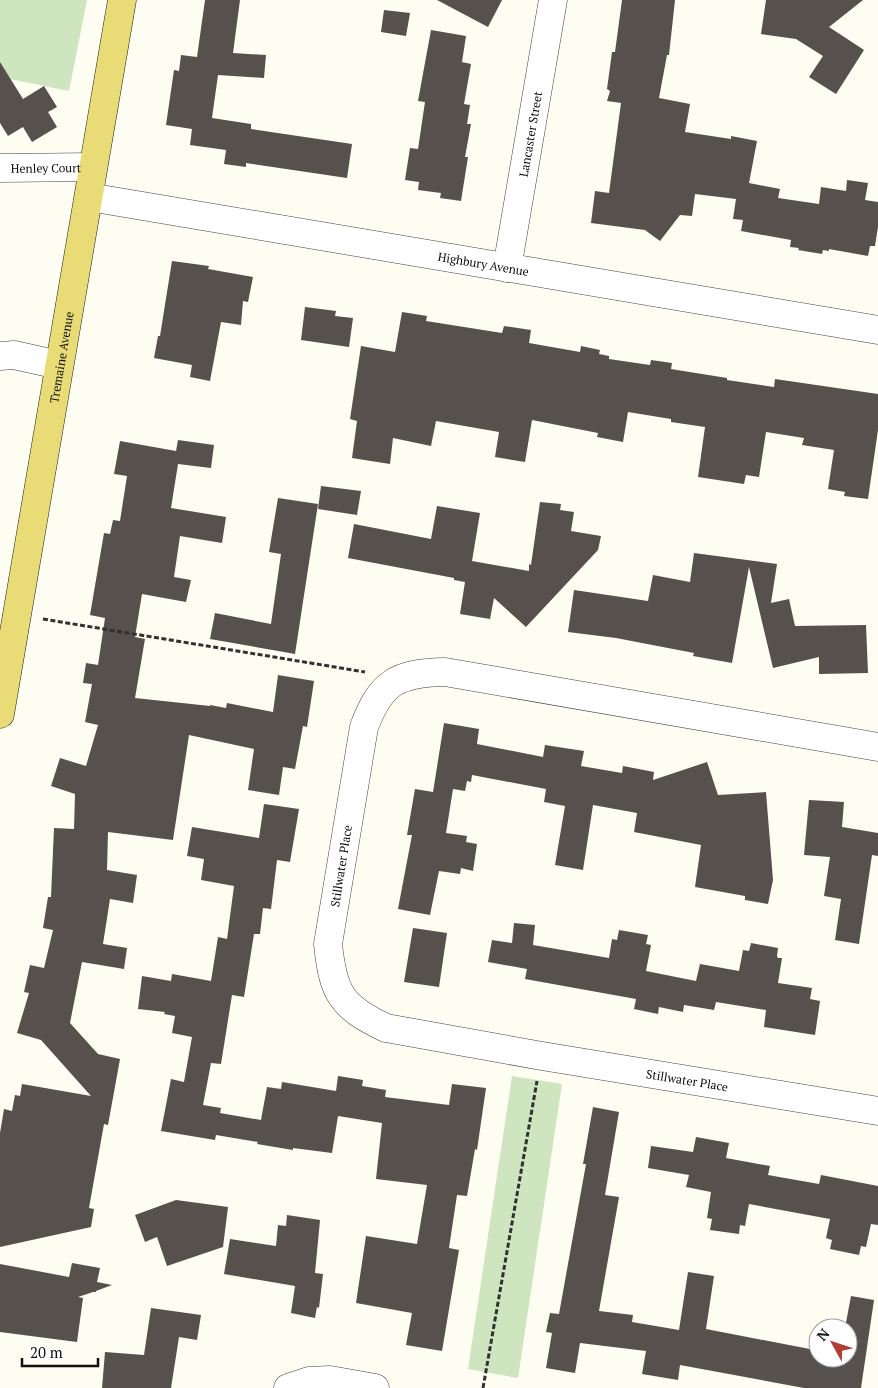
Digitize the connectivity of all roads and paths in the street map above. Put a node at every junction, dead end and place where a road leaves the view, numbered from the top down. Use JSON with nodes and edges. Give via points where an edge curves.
{"nodes":[{"id":1,"x":122,"y":0,"type":"edge"},
{"id":2,"x":553,"y":0,"type":"edge"},
{"id":3,"x":93,"y":167,"type":"junction"},
{"id":4,"x":0,"y":168,"type":"edge"},
{"id":5,"x":88,"y":197,"type":"junction"},
{"id":6,"x":507,"y":268,"type":"junction"},
{"id":7,"x":878,"y":330,"type":"edge"},
{"id":8,"x":0,"y":356,"type":"edge"},
{"id":9,"x":59,"y":365,"type":"junction"},
{"id":10,"x":17,"y":615,"type":"junction"},
{"id":11,"x":400,"y":678,"type":"junction"},
{"id":12,"x":1,"y":698,"type":"edge"},
{"id":13,"x":878,"y":747,"type":"edge"},
{"id":14,"x":542,"y":1056,"type":"junction"},
{"id":15,"x":878,"y":1111,"type":"edge"},
{"id":16,"x":288,"y":1388,"type":"edge"},
{"id":17,"x":375,"y":1388,"type":"edge"},
{"id":18,"x":483,"y":1388,"type":"edge"}],
"edges":[{"from":1,"to":3,"type":"main road","name":"Tremaine Avenue"},
{"from":2,"to":6,"type":"street","name":"Lancaster Street"},
{"from":3,"to":4,"type":"street","name":"Henley Court"},
{"from":3,"to":5,"type":"main road","name":"Tremaine Avenue"},
{"from":5,"to":6,"type":"street","name":"Highbury Avenue"},
{"from":5,"to":9,"type":"main road","name":"Tremaine Avenue"},
{"from":6,"to":7,"type":"street","name":"Highbury Avenue"},
{"from":8,"to":9,"type":"street"},
{"from":9,"to":10,"type":"main road","name":"Tremaine Avenue"},
{"from":10,"to":11,"type":"path"},
{"from":10,"to":12,"type":"main road","name":"Tremaine Avenue"},
{"from":11,"to":13,"type":"street","name":"Stillwater Place","via":[[422,672],[445,672]]},
{"from":11,"to":14,"type":"street","name":"Stillwater Place","via":[[384,690],[364,727],[328,944],[336,988],[349,1006],[386,1028]]},
{"from":14,"to":15,"type":"street","name":"Stillwater Place"},
{"from":14,"to":18,"type":"path"},
{"from":16,"to":17,"type":"street","via":[[330,1380]]}]}
